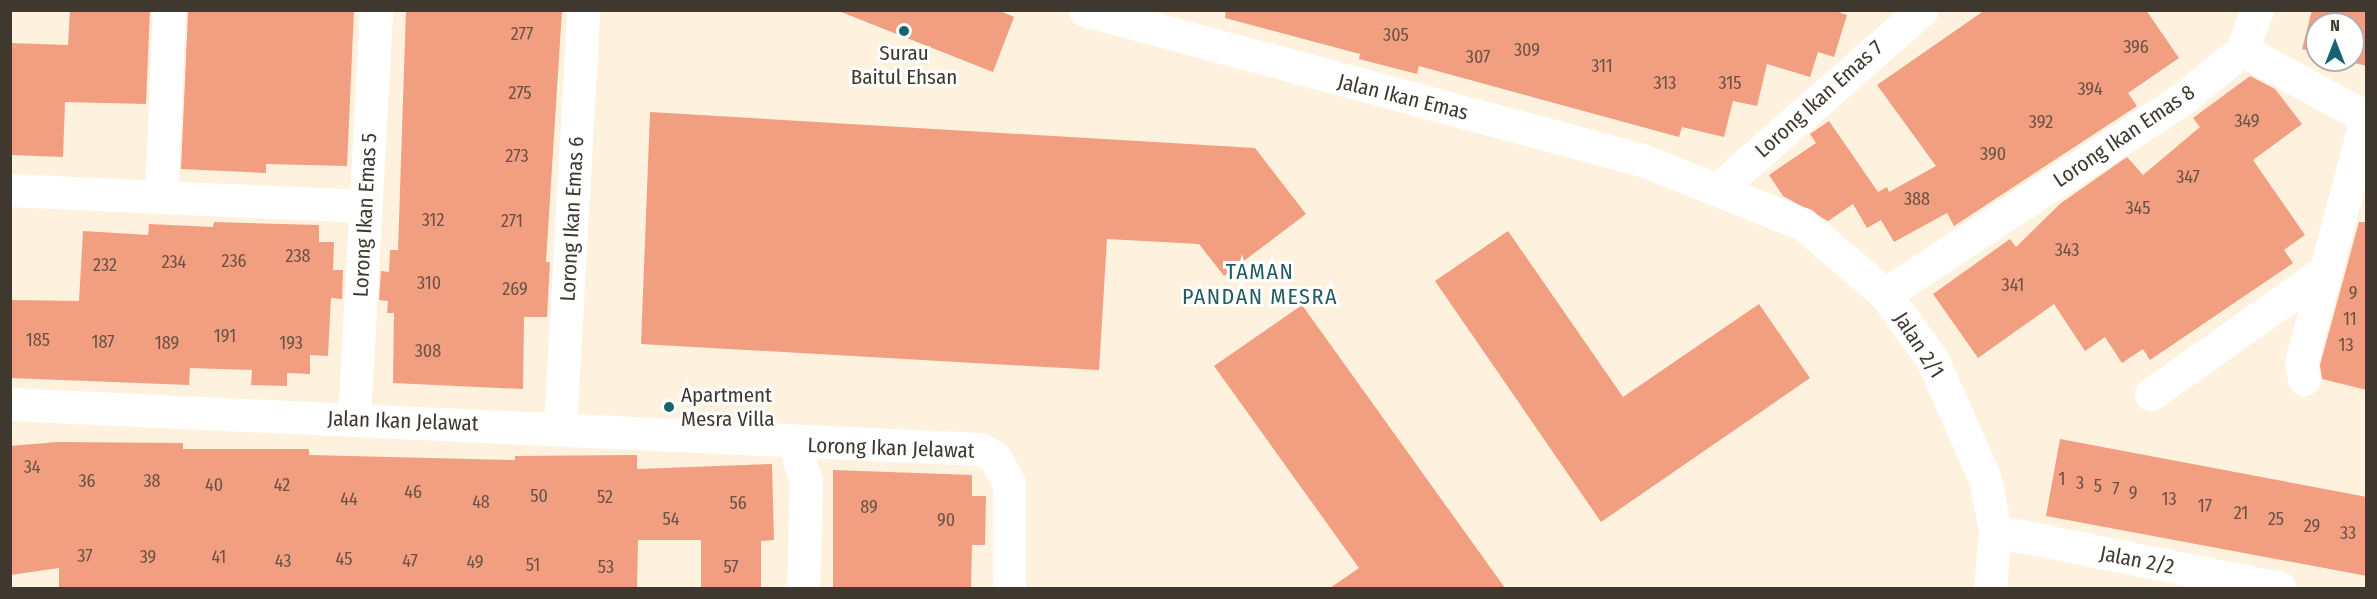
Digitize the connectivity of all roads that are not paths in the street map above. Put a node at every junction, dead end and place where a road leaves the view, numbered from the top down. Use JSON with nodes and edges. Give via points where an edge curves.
{"nodes":[{"id":1,"x":169,"y":10,"type":"edge"},
{"id":2,"x":376,"y":10,"type":"edge"},
{"id":3,"x":583,"y":10,"type":"edge"},
{"id":4,"x":1085,"y":10,"type":"edge"},
{"id":5,"x":2257,"y":10,"type":"edge"},
{"id":6,"x":1912,"y":12,"type":"edge"},
{"id":7,"x":2242,"y":50,"type":"junction"},
{"id":8,"x":2367,"y":118,"type":"edge"},
{"id":9,"x":1718,"y":189,"type":"junction"},
{"id":10,"x":10,"y":190,"type":"edge"},
{"id":11,"x":161,"y":197,"type":"junction"},
{"id":12,"x":365,"y":206,"type":"junction"},
{"id":13,"x":2326,"y":270,"type":"junction"},
{"id":14,"x":1885,"y":294,"type":"junction"},
{"id":15,"x":2304,"y":379,"type":"dead end"},
{"id":16,"x":2151,"y":394,"type":"dead end"},
{"id":17,"x":10,"y":404,"type":"edge"},
{"id":18,"x":354,"y":419,"type":"junction"},
{"id":19,"x":560,"y":427,"type":"junction"},
{"id":20,"x":794,"y":444,"type":"junction"},
{"id":21,"x":1995,"y":531,"type":"junction"},
{"id":22,"x":803,"y":588,"type":"edge"},
{"id":23,"x":1009,"y":588,"type":"edge"},
{"id":24,"x":1990,"y":588,"type":"edge"},
{"id":25,"x":2279,"y":588,"type":"edge"}],
"edges":[{"from":1,"to":11,"type":"street"},
{"from":2,"to":12,"type":"street","name":"Lorong Ikan Emas 5"},
{"from":3,"to":19,"type":"street","name":"Lorong Ikan Emas 6"},
{"from":4,"to":9,"type":"street","name":"Jalan Ikan Emas","via":[[1641,160]]},
{"from":5,"to":7,"type":"street"},
{"from":6,"to":9,"type":"street","name":"Lorong Ikan Emas 7"},
{"from":7,"to":8,"type":"street"},
{"from":7,"to":14,"type":"street","name":"Lorong Ikan Emas 8","via":[[2186,96]]},
{"from":8,"to":13,"type":"street"},
{"from":9,"to":14,"type":"street","name":"Jalan 2/1","via":[[1803,224]]},
{"from":10,"to":11,"type":"street"},
{"from":11,"to":12,"type":"street"},
{"from":12,"to":18,"type":"street","name":"Lorong Ikan Emas 5"},
{"from":13,"to":15,"type":"street","via":[[2301,363]]},
{"from":13,"to":16,"type":"street"},
{"from":14,"to":21,"type":"street","name":"Jalan 2/1","via":[[1932,359],[1967,432],[1985,479]]},
{"from":17,"to":18,"type":"street","name":"Jalan Ikan Jelawat"},
{"from":18,"to":19,"type":"street","name":"Jalan Ikan Jelawat"},
{"from":19,"to":20,"type":"street","name":"Jalan Ikan Jelawat","via":[[772,437]]},
{"from":20,"to":22,"type":"street","via":[[806,480]]},
{"from":20,"to":23,"type":"street","name":"Lorong Ikan Jelawat","via":[[981,449],[995,458],[1009,483]]},
{"from":21,"to":24,"type":"street","name":"Jalan 2/1"},
{"from":21,"to":25,"type":"street","name":"Jalan 2/2"}]}
